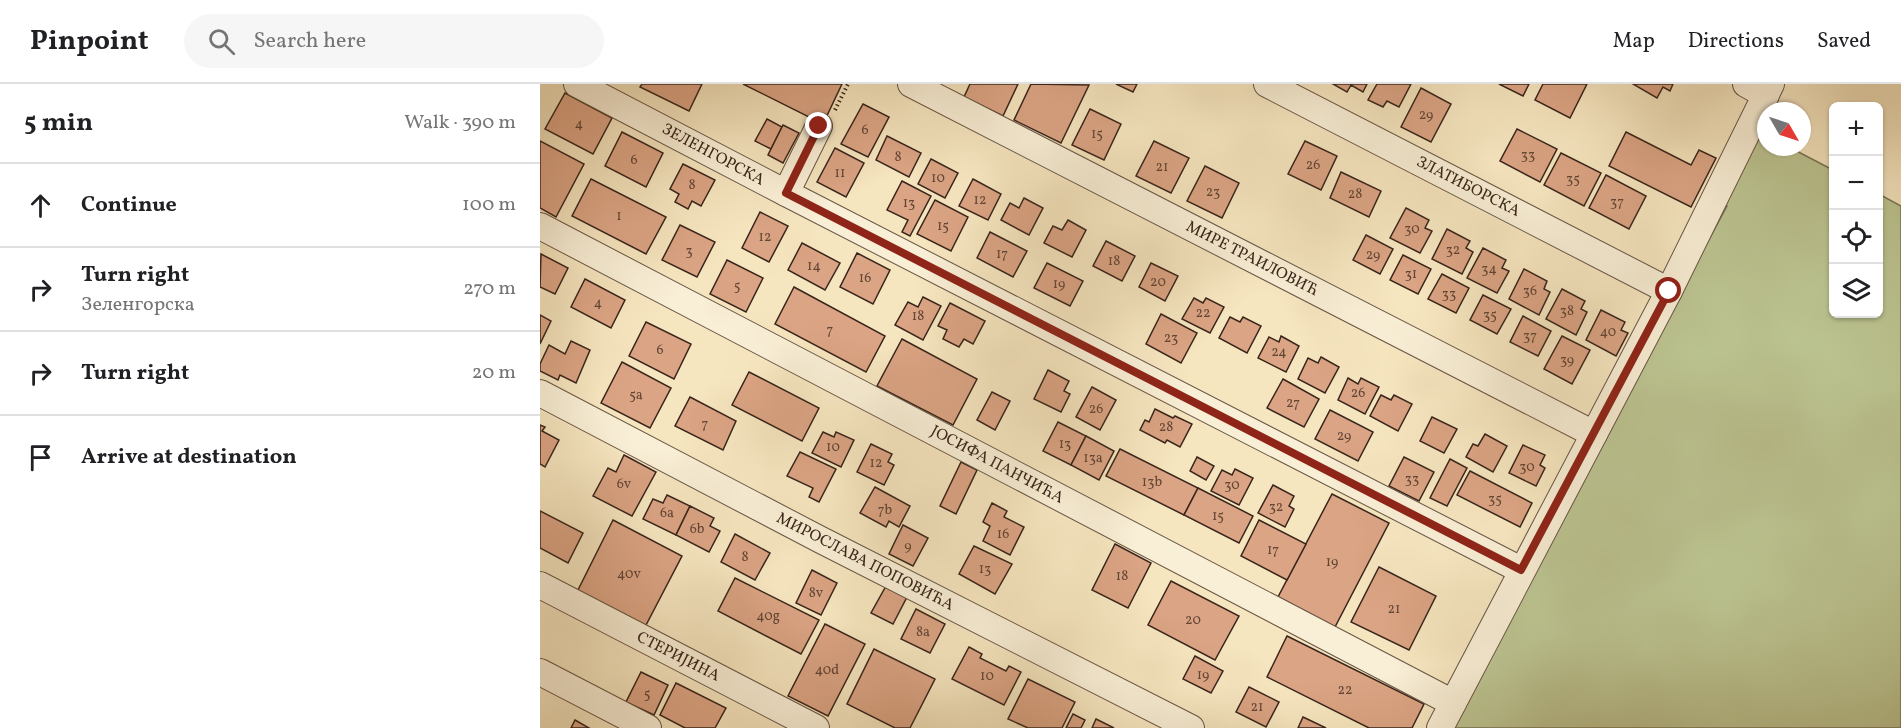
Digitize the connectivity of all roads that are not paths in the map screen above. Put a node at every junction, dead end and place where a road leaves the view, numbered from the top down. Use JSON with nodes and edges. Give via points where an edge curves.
{"nodes":[{"id":1,"x":577,"y":84,"type":"edge"},
{"id":2,"x":911,"y":84,"type":"edge"},
{"id":3,"x":1267,"y":84,"type":"edge"},
{"id":4,"x":1761,"y":88,"type":"edge"},
{"id":5,"x":819,"y":126,"type":"dead end"},
{"id":6,"x":786,"y":193,"type":"junction"},
{"id":7,"x":540,"y":226,"type":"edge"},
{"id":8,"x":1669,"y":291,"type":"junction"},
{"id":9,"x":540,"y":393,"type":"edge"},
{"id":10,"x":1594,"y":434,"type":"junction"},
{"id":11,"x":1521,"y":570,"type":"junction"},
{"id":12,"x":540,"y":585,"type":"edge"},
{"id":13,"x":540,"y":672,"type":"edge"},
{"id":14,"x":1453,"y":703,"type":"junction"},
{"id":15,"x":648,"y":728,"type":"edge"},
{"id":16,"x":816,"y":728,"type":"edge"},
{"id":17,"x":1191,"y":728,"type":"edge"},
{"id":18,"x":1440,"y":728,"type":"edge"}],
"edges":[{"from":1,"to":6,"type":"street","name":"ЗЕЛЕНГОРСКА"},
{"from":2,"to":10,"type":"street","name":"МИРЕ ТРАИЛОВИЋ"},
{"from":3,"to":8,"type":"street","name":"ЗЛАТИБОРСКА"},
{"from":4,"to":8,"type":"street"},
{"from":5,"to":6,"type":"street"},
{"from":6,"to":11,"type":"street","name":"ЗЕЛЕНГОРСКА"},
{"from":7,"to":14,"type":"street","name":"ЈОСИФА ПАНЧИЋА"},
{"from":8,"to":10,"type":"street"},
{"from":9,"to":17,"type":"street","name":"МИРОСЛАВА ПОПОВИЋА"},
{"from":10,"to":11,"type":"street"},
{"from":11,"to":14,"type":"street"},
{"from":12,"to":16,"type":"street","name":"СТЕРИЈИНА"},
{"from":13,"to":15,"type":"street"},
{"from":14,"to":18,"type":"street"}]}
